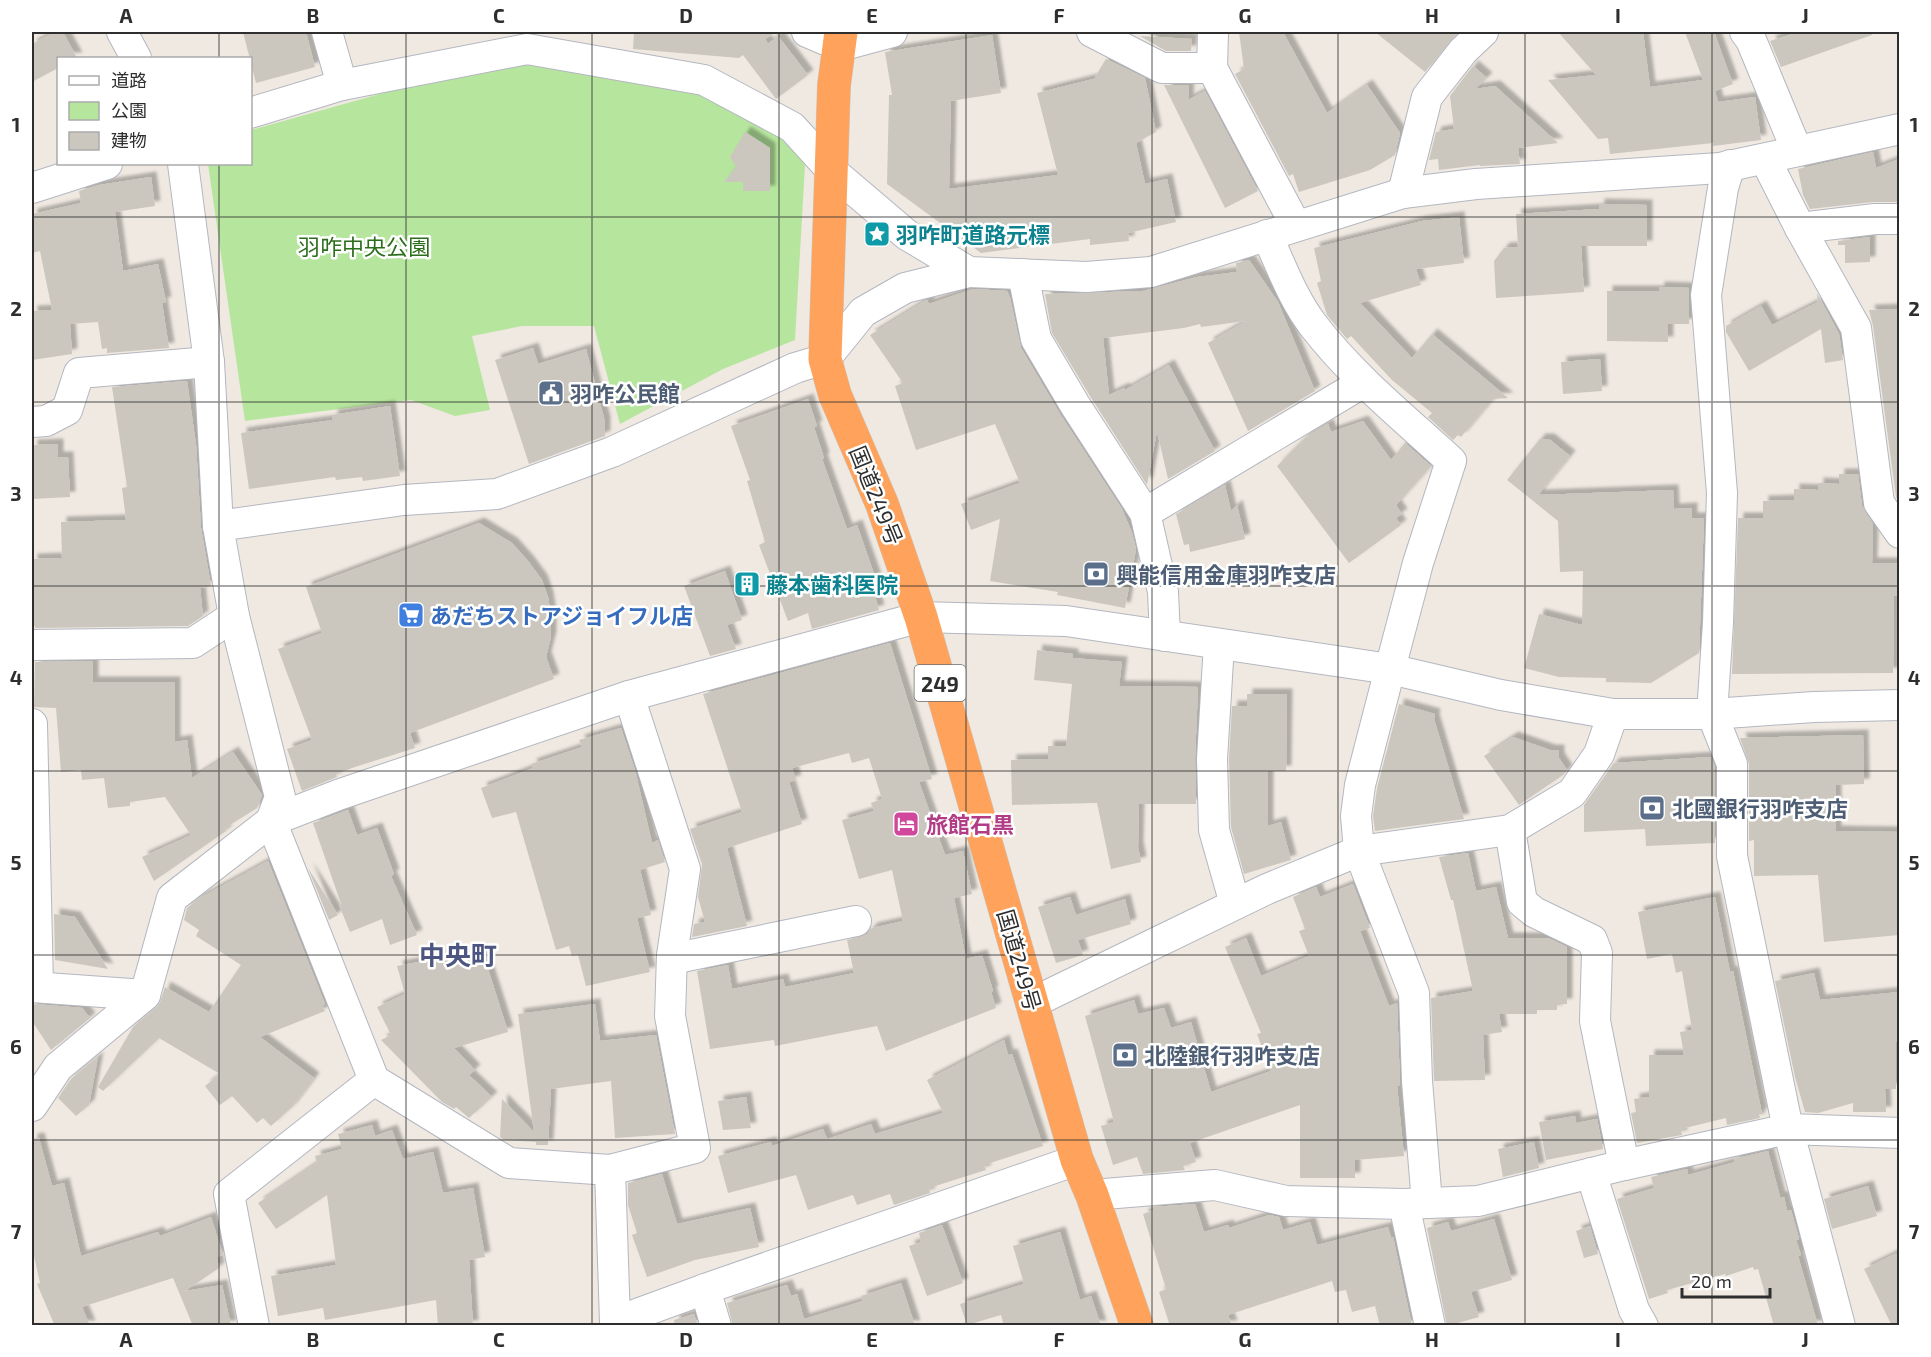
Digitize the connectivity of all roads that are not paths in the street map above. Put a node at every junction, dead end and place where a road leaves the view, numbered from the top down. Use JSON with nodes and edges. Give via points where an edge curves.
{"nodes":[{"id":1,"x":122,"y":32,"type":"edge"},
{"id":2,"x":327,"y":32,"type":"edge"},
{"id":3,"x":807,"y":32,"type":"edge"},
{"id":4,"x":892,"y":32,"type":"edge"},
{"id":5,"x":1092,"y":32,"type":"edge"},
{"id":6,"x":1213,"y":32,"type":"edge"},
{"id":7,"x":1484,"y":32,"type":"edge"},
{"id":8,"x":1745,"y":32,"type":"edge"},
{"id":9,"x":840,"y":39,"type":"edge"},
{"id":10,"x":526,"y":40,"type":"edge"},
{"id":11,"x":135,"y":57,"type":"edge"},
{"id":12,"x":1212,"y":68,"type":"junction"},
{"id":13,"x":342,"y":85,"type":"junction"},
{"id":14,"x":252,"y":112,"type":"edge"},
{"id":15,"x":1899,"y":129,"type":"edge"},
{"id":16,"x":1797,"y":151,"type":"junction"},
{"id":17,"x":1766,"y":159,"type":"junction"},
{"id":18,"x":104,"y":165,"type":"edge"},
{"id":19,"x":183,"y":165,"type":"edge"},
{"id":20,"x":1730,"y":165,"type":"junction"},
{"id":21,"x":833,"y":172,"type":"junction"},
{"id":22,"x":32,"y":189,"type":"edge"},
{"id":23,"x":1403,"y":193,"type":"junction"},
{"id":24,"x":1899,"y":219,"type":"edge"},
{"id":25,"x":1296,"y":226,"type":"junction"},
{"id":26,"x":1800,"y":228,"type":"junction"},
{"id":27,"x":1267,"y":235,"type":"junction"},
{"id":28,"x":969,"y":272,"type":"junction"},
{"id":29,"x":1023,"y":274,"type":"junction"},
{"id":30,"x":825,"y":359,"type":"junction"},
{"id":31,"x":209,"y":362,"type":"junction"},
{"id":32,"x":1364,"y":382,"type":"junction"},
{"id":33,"x":32,"y":422,"type":"edge"},
{"id":34,"x":1145,"y":513,"type":"junction"},
{"id":35,"x":218,"y":526,"type":"junction"},
{"id":36,"x":1899,"y":533,"type":"edge"},
{"id":37,"x":234,"y":616,"type":"junction"},
{"id":38,"x":921,"y":617,"type":"junction"},
{"id":39,"x":1165,"y":636,"type":"junction"},
{"id":40,"x":1219,"y":644,"type":"junction"},
{"id":41,"x":32,"y":645,"type":"edge"},
{"id":42,"x":1390,"y":669,"type":"junction"},
{"id":43,"x":629,"y":696,"type":"junction"},
{"id":44,"x":1899,"y":705,"type":"edge"},
{"id":45,"x":1613,"y":714,"type":"junction"},
{"id":46,"x":1712,"y":714,"type":"junction"},
{"id":47,"x":32,"y":724,"type":"edge"},
{"id":48,"x":271,"y":821,"type":"junction"},
{"id":49,"x":1510,"y":830,"type":"junction"},
{"id":50,"x":1359,"y":851,"type":"junction"},
{"id":51,"x":1235,"y":904,"type":"junction"},
{"id":52,"x":856,"y":921,"type":"dead end"},
{"id":53,"x":672,"y":959,"type":"junction"},
{"id":54,"x":35,"y":987,"type":"edge"},
{"id":55,"x":146,"y":995,"type":"junction"},
{"id":56,"x":1032,"y":1003,"type":"junction"},
{"id":57,"x":374,"y":1080,"type":"junction"},
{"id":58,"x":32,"y":1106,"type":"edge"},
{"id":59,"x":1788,"y":1129,"type":"junction"},
{"id":60,"x":1899,"y":1132,"type":"edge"},
{"id":61,"x":1077,"y":1160,"type":"junction"},
{"id":62,"x":1624,"y":1165,"type":"junction"},
{"id":63,"x":610,"y":1170,"type":"junction"},
{"id":64,"x":1591,"y":1173,"type":"junction"},
{"id":65,"x":1092,"y":1195,"type":"junction"},
{"id":66,"x":1415,"y":1204,"type":"junction"},
{"id":67,"x":705,"y":1289,"type":"junction"},
{"id":68,"x":254,"y":1326,"type":"edge"},
{"id":69,"x":716,"y":1326,"type":"edge"},
{"id":70,"x":1137,"y":1326,"type":"edge"},
{"id":71,"x":1430,"y":1326,"type":"edge"},
{"id":72,"x":1643,"y":1326,"type":"edge"},
{"id":73,"x":1840,"y":1326,"type":"edge"}],
"edges":[{"from":1,"to":11,"type":"street"},
{"from":2,"to":13,"type":"street"},
{"from":3,"to":9,"type":"street"},
{"from":4,"to":9,"type":"street"},
{"from":5,"to":12,"type":"street","via":[[1162,68]]},
{"from":6,"to":12,"type":"street"},
{"from":7,"to":23,"type":"street","via":[[1463,51],[1427,97]]},
{"from":8,"to":16,"type":"street"},
{"from":9,"to":21,"type":"highway","name":"国道249号","number":"249","via":[[834,85]]},
{"from":10,"to":13,"type":"street"},
{"from":10,"to":21,"type":"street","via":[[704,80],[792,127]]},
{"from":12,"to":25,"type":"street"},
{"from":13,"to":14,"type":"street"},
{"from":15,"to":16,"type":"street"},
{"from":16,"to":17,"type":"street"},
{"from":17,"to":20,"type":"street"},
{"from":17,"to":26,"type":"street"},
{"from":18,"to":22,"type":"street"},
{"from":19,"to":31,"type":"street"},
{"from":20,"to":23,"type":"street"},
{"from":20,"to":46,"type":"street","via":[[1706,295],[1722,493]]},
{"from":21,"to":28,"type":"street","via":[[907,235]]},
{"from":21,"to":30,"type":"highway","name":"国道249号","number":"249"},
{"from":23,"to":25,"type":"street"},
{"from":24,"to":26,"type":"street"},
{"from":25,"to":27,"type":"street"},
{"from":26,"to":36,"type":"street","via":[[1856,328],[1879,503]]},
{"from":27,"to":29,"type":"street","via":[[1151,272],[1086,277]]},
{"from":27,"to":32,"type":"street","via":[[1296,300],[1313,326]]},
{"from":28,"to":29,"type":"street"},
{"from":28,"to":30,"type":"street","via":[[905,288],[863,312]]},
{"from":29,"to":34,"type":"street","via":[[1036,339]]},
{"from":30,"to":35,"type":"street","via":[[795,368],[612,452],[497,494],[404,500]]},
{"from":30,"to":38,"type":"highway","name":"国道249号","number":"249"},
{"from":31,"to":33,"type":"street","via":[[79,373],[67,410],[46,421]]},
{"from":31,"to":35,"type":"street"},
{"from":32,"to":34,"type":"street"},
{"from":32,"to":42,"type":"street","via":[[1451,461]]},
{"from":34,"to":39,"type":"street","via":[[1163,591]]},
{"from":35,"to":37,"type":"street"},
{"from":37,"to":41,"type":"street","via":[[193,643]]},
{"from":37,"to":48,"type":"street","via":[[280,797]]},
{"from":38,"to":39,"type":"street","via":[[1066,621]]},
{"from":38,"to":43,"type":"street"},
{"from":38,"to":56,"type":"highway","name":"国道249号","number":"249"},
{"from":39,"to":40,"type":"street"},
{"from":40,"to":42,"type":"street"},
{"from":40,"to":51,"type":"street","via":[[1212,759],[1214,830]]},
{"from":42,"to":45,"type":"street","via":[[1501,695]]},
{"from":42,"to":50,"type":"street","via":[[1360,784],[1356,816]]},
{"from":43,"to":48,"type":"street"},
{"from":43,"to":53,"type":"street","via":[[685,869]]},
{"from":44,"to":46,"type":"street"},
{"from":45,"to":46,"type":"street"},
{"from":45,"to":49,"type":"street","via":[[1599,754],[1572,793]]},
{"from":46,"to":59,"type":"street","via":[[1732,764],[1732,856]]},
{"from":47,"to":54,"type":"street"},
{"from":48,"to":55,"type":"street","via":[[172,898]]},
{"from":48,"to":57,"type":"street"},
{"from":49,"to":50,"type":"street"},
{"from":49,"to":62,"type":"street","via":[[1522,902],[1534,912],[1592,940],[1597,952],[1595,1021]]},
{"from":50,"to":51,"type":"street"},
{"from":50,"to":66,"type":"street","via":[[1414,993]]},
{"from":51,"to":56,"type":"street"},
{"from":52,"to":53,"type":"street"},
{"from":53,"to":63,"type":"street","via":[[670,1016],[696,1148]]},
{"from":54,"to":55,"type":"street"},
{"from":55,"to":58,"type":"street","via":[[58,1066]]},
{"from":56,"to":61,"type":"highway","name":"国道249号","number":"249"},
{"from":57,"to":63,"type":"street","via":[[509,1163]]},
{"from":57,"to":68,"type":"street","via":[[229,1194]]},
{"from":59,"to":60,"type":"street"},
{"from":59,"to":62,"type":"street"},
{"from":59,"to":73,"type":"street"},
{"from":61,"to":65,"type":"highway","name":"国道249号","number":"249"},
{"from":61,"to":67,"type":"street"},
{"from":62,"to":64,"type":"street"},
{"from":63,"to":67,"type":"street","via":[[615,1322]]},
{"from":64,"to":66,"type":"street","via":[[1478,1201]]},
{"from":64,"to":72,"type":"street","via":[[1634,1310]]},
{"from":65,"to":66,"type":"street","via":[[1215,1185],[1287,1201]]},
{"from":65,"to":70,"type":"highway","name":"国道249号","number":"249"},
{"from":66,"to":71,"type":"street"},
{"from":67,"to":69,"type":"street"}]}
